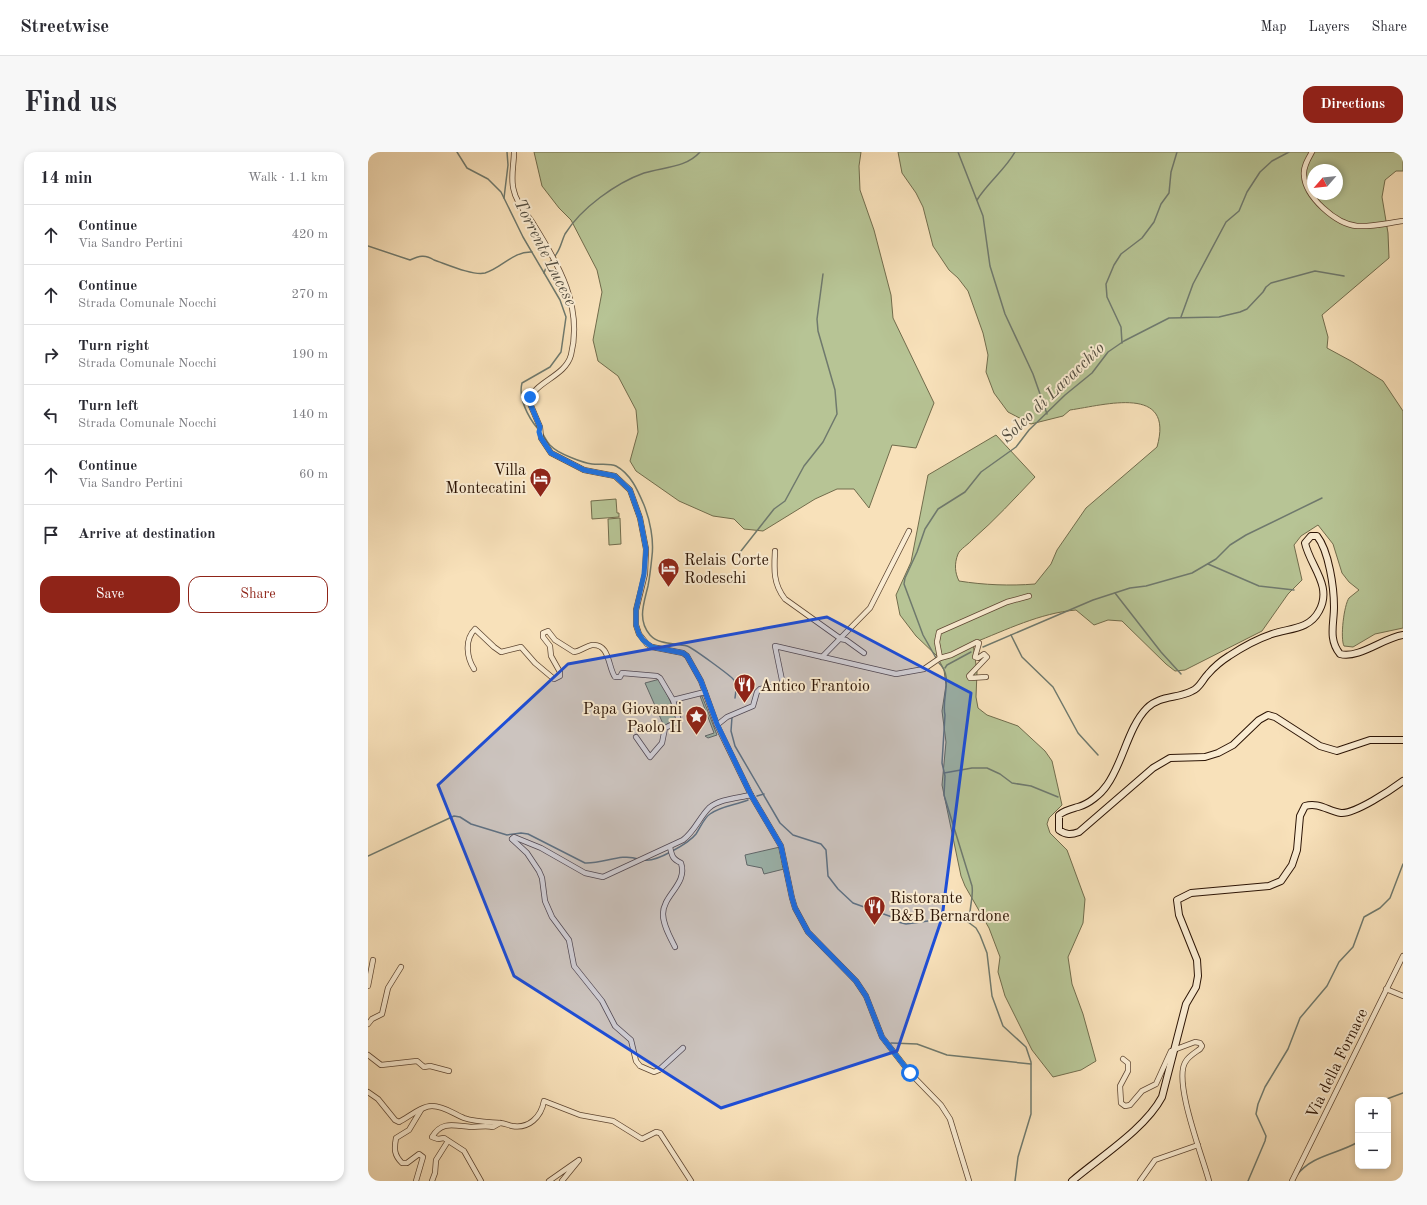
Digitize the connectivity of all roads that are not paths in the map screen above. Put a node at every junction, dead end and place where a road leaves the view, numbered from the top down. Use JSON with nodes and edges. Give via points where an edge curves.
{"nodes":[{"id":1,"x":514,"y":152,"type":"edge"},
{"id":2,"x":1312,"y":152,"type":"edge"},
{"id":3,"x":1403,"y":222,"type":"edge"},
{"id":4,"x":909,"y":532,"type":"dead end"},
{"id":5,"x":775,"y":551,"type":"dead end"},
{"id":6,"x":1029,"y":596,"type":"dead end"},
{"id":7,"x":1403,"y":635,"type":"edge"},
{"id":8,"x":841,"y":639,"type":"junction"},
{"id":9,"x":864,"y":653,"type":"dead end"},
{"id":10,"x":822,"y":657,"type":"junction"},
{"id":11,"x":940,"y":658,"type":"junction"},
{"id":12,"x":474,"y":670,"type":"dead end"},
{"id":13,"x":986,"y":677,"type":"dead end"},
{"id":14,"x":705,"y":692,"type":"junction"},
{"id":15,"x":673,"y":700,"type":"junction"},
{"id":16,"x":717,"y":724,"type":"junction"},
{"id":17,"x":636,"y":737,"type":"dead end"},
{"id":18,"x":1403,"y":740,"type":"edge"},
{"id":19,"x":1403,"y":781,"type":"edge"},
{"id":20,"x":751,"y":795,"type":"junction"},
{"id":21,"x":670,"y":847,"type":"junction"},
{"id":22,"x":675,"y":947,"type":"dead end"},
{"id":23,"x":1403,"y":956,"type":"edge"},
{"id":24,"x":373,"y":960,"type":"dead end"},
{"id":25,"x":401,"y":967,"type":"dead end"},
{"id":26,"x":368,"y":986,"type":"edge"},
{"id":27,"x":1386,"y":990,"type":"junction"},
{"id":28,"x":1403,"y":996,"type":"edge"},
{"id":29,"x":368,"y":1024,"type":"edge"},
{"id":30,"x":683,"y":1048,"type":"dead end"},
{"id":31,"x":1176,"y":1050,"type":"junction"},
{"id":32,"x":368,"y":1055,"type":"edge"},
{"id":33,"x":1123,"y":1059,"type":"dead end"},
{"id":34,"x":449,"y":1071,"type":"dead end"},
{"id":35,"x":368,"y":1092,"type":"edge"},
{"id":36,"x":421,"y":1110,"type":"junction"},
{"id":37,"x":501,"y":1122,"type":"junction"},
{"id":38,"x":448,"y":1141,"type":"junction"},
{"id":39,"x":1198,"y":1145,"type":"junction"},
{"id":40,"x":416,"y":1181,"type":"edge"},
{"id":41,"x":432,"y":1181,"type":"edge"},
{"id":42,"x":481,"y":1181,"type":"edge"},
{"id":43,"x":549,"y":1181,"type":"edge"},
{"id":44,"x":562,"y":1181,"type":"edge"},
{"id":45,"x":691,"y":1181,"type":"edge"},
{"id":46,"x":969,"y":1181,"type":"edge"},
{"id":47,"x":1072,"y":1181,"type":"edge"},
{"id":48,"x":1140,"y":1181,"type":"edge"},
{"id":49,"x":1209,"y":1181,"type":"edge"},
{"id":50,"x":1292,"y":1181,"type":"edge"}],
"edges":[{"from":1,"to":14,"type":"street","via":[[514,193],[553,258],[571,296],[574,312],[574,332],[568,363],[530,397],[529,401],[541,438],[551,453],[562,460],[584,470],[615,476],[630,490],[640,518],[646,549],[644,574],[636,610],[639,634],[652,647],[687,656]]},
{"from":2,"to":3,"type":"street","via":[[1304,170],[1305,184],[1318,204],[1328,213],[1355,226]]},
{"from":4,"to":8,"type":"street","via":[[884,577],[875,600]]},
{"from":5,"to":8,"type":"street","via":[[774,573],[779,592]]},
{"from":6,"to":11,"type":"street","via":[[1007,602],[939,632],[937,642]]},
{"from":7,"to":18,"type":"main road","via":[[1394,636],[1349,656],[1340,654],[1332,639],[1334,594],[1325,554],[1317,536],[1310,536],[1305,543],[1306,549],[1323,585],[1323,598],[1318,613],[1306,625],[1273,634],[1229,656],[1212,669],[1194,691],[1165,697],[1148,707],[1125,745],[1107,786],[1087,803],[1063,811],[1059,815],[1059,830],[1072,835],[1079,832],[1153,768],[1170,758],[1205,757],[1218,753],[1233,745],[1259,720],[1268,715],[1320,746],[1337,751],[1370,740]]},
{"from":8,"to":9,"type":"street"},
{"from":8,"to":10,"type":"street"},
{"from":10,"to":11,"type":"street","via":[[896,674],[924,669]]},
{"from":10,"to":16,"type":"street","via":[[775,646],[782,685],[760,690],[753,706]]},
{"from":11,"to":13,"type":"street","via":[[977,642],[979,644],[975,656],[977,658],[984,654],[987,658],[969,676]]},
{"from":12,"to":15,"type":"street","via":[[468,655],[469,643],[475,629],[501,652],[521,648],[549,676],[557,679],[560,672],[553,661],[550,646],[542,635],[548,631],[555,640],[574,652],[591,646],[600,647],[605,652],[615,678],[620,677],[622,673],[657,676]]},
{"from":14,"to":15,"type":"street"},
{"from":14,"to":16,"type":"street"},
{"from":15,"to":17,"type":"street","via":[[678,721],[665,728],[662,743],[650,757]]},
{"from":16,"to":20,"type":"street"},
{"from":19,"to":31,"type":"main road","via":[[1384,795],[1348,812],[1334,811],[1316,805],[1305,806],[1300,816],[1297,850],[1292,865],[1282,881],[1268,886],[1191,893],[1177,900],[1179,915],[1197,960],[1198,976],[1196,987],[1186,1004]]},
{"from":20,"to":21,"type":"street","via":[[716,803],[708,808],[691,833]]},
{"from":20,"to":46,"type":"street","via":[[781,846],[793,903],[808,932],[856,981],[866,996],[882,1037],[910,1073],[941,1105],[950,1119]]},
{"from":21,"to":22,"type":"street","via":[[672,857],[683,869],[683,874],[663,910]]},
{"from":21,"to":30,"type":"street","via":[[603,878],[585,873],[525,841],[514,837],[512,839],[527,852],[538,871],[552,916],[569,940],[574,966],[602,1001],[615,1026],[631,1040],[634,1056],[640,1066],[654,1072],[659,1070]]},
{"from":23,"to":27,"type":"street","name":"Via della Fornace"},
{"from":24,"to":26,"type":"street"},
{"from":25,"to":29,"type":"street","via":[[388,988],[382,1014]]},
{"from":27,"to":28,"type":"street"},
{"from":27,"to":50,"type":"street","name":"Via della Fornace"},
{"from":31,"to":33,"type":"street","via":[[1171,1051],[1156,1084],[1142,1091],[1130,1105],[1126,1106],[1121,1103],[1120,1086],[1128,1071],[1128,1063]]},
{"from":31,"to":39,"type":"street","via":[[1195,1042],[1202,1046],[1185,1061],[1182,1076],[1185,1098]]},
{"from":31,"to":47,"type":"main road","via":[[1167,1083],[1156,1109]]},
{"from":32,"to":34,"type":"street","via":[[380,1065],[417,1061],[424,1067]]},
{"from":35,"to":36,"type":"street","via":[[399,1122]]},
{"from":36,"to":37,"type":"street","via":[[431,1106],[476,1121]]},
{"from":36,"to":40,"type":"street","via":[[409,1130],[396,1138],[394,1148],[402,1163],[407,1163],[419,1154],[423,1157]]},
{"from":37,"to":38,"type":"street","via":[[493,1127],[444,1125],[432,1137]]},
{"from":37,"to":45,"type":"street","via":[[512,1126],[532,1122],[542,1110],[544,1101],[580,1115],[613,1122],[642,1139],[656,1132],[660,1133]]},
{"from":38,"to":41,"type":"street","via":[[436,1160]]},
{"from":38,"to":42,"type":"street","via":[[464,1151]]},
{"from":39,"to":48,"type":"street","via":[[1156,1160]]},
{"from":39,"to":49,"type":"street"},
{"from":43,"to":44,"type":"street","via":[[579,1160]]}]}
